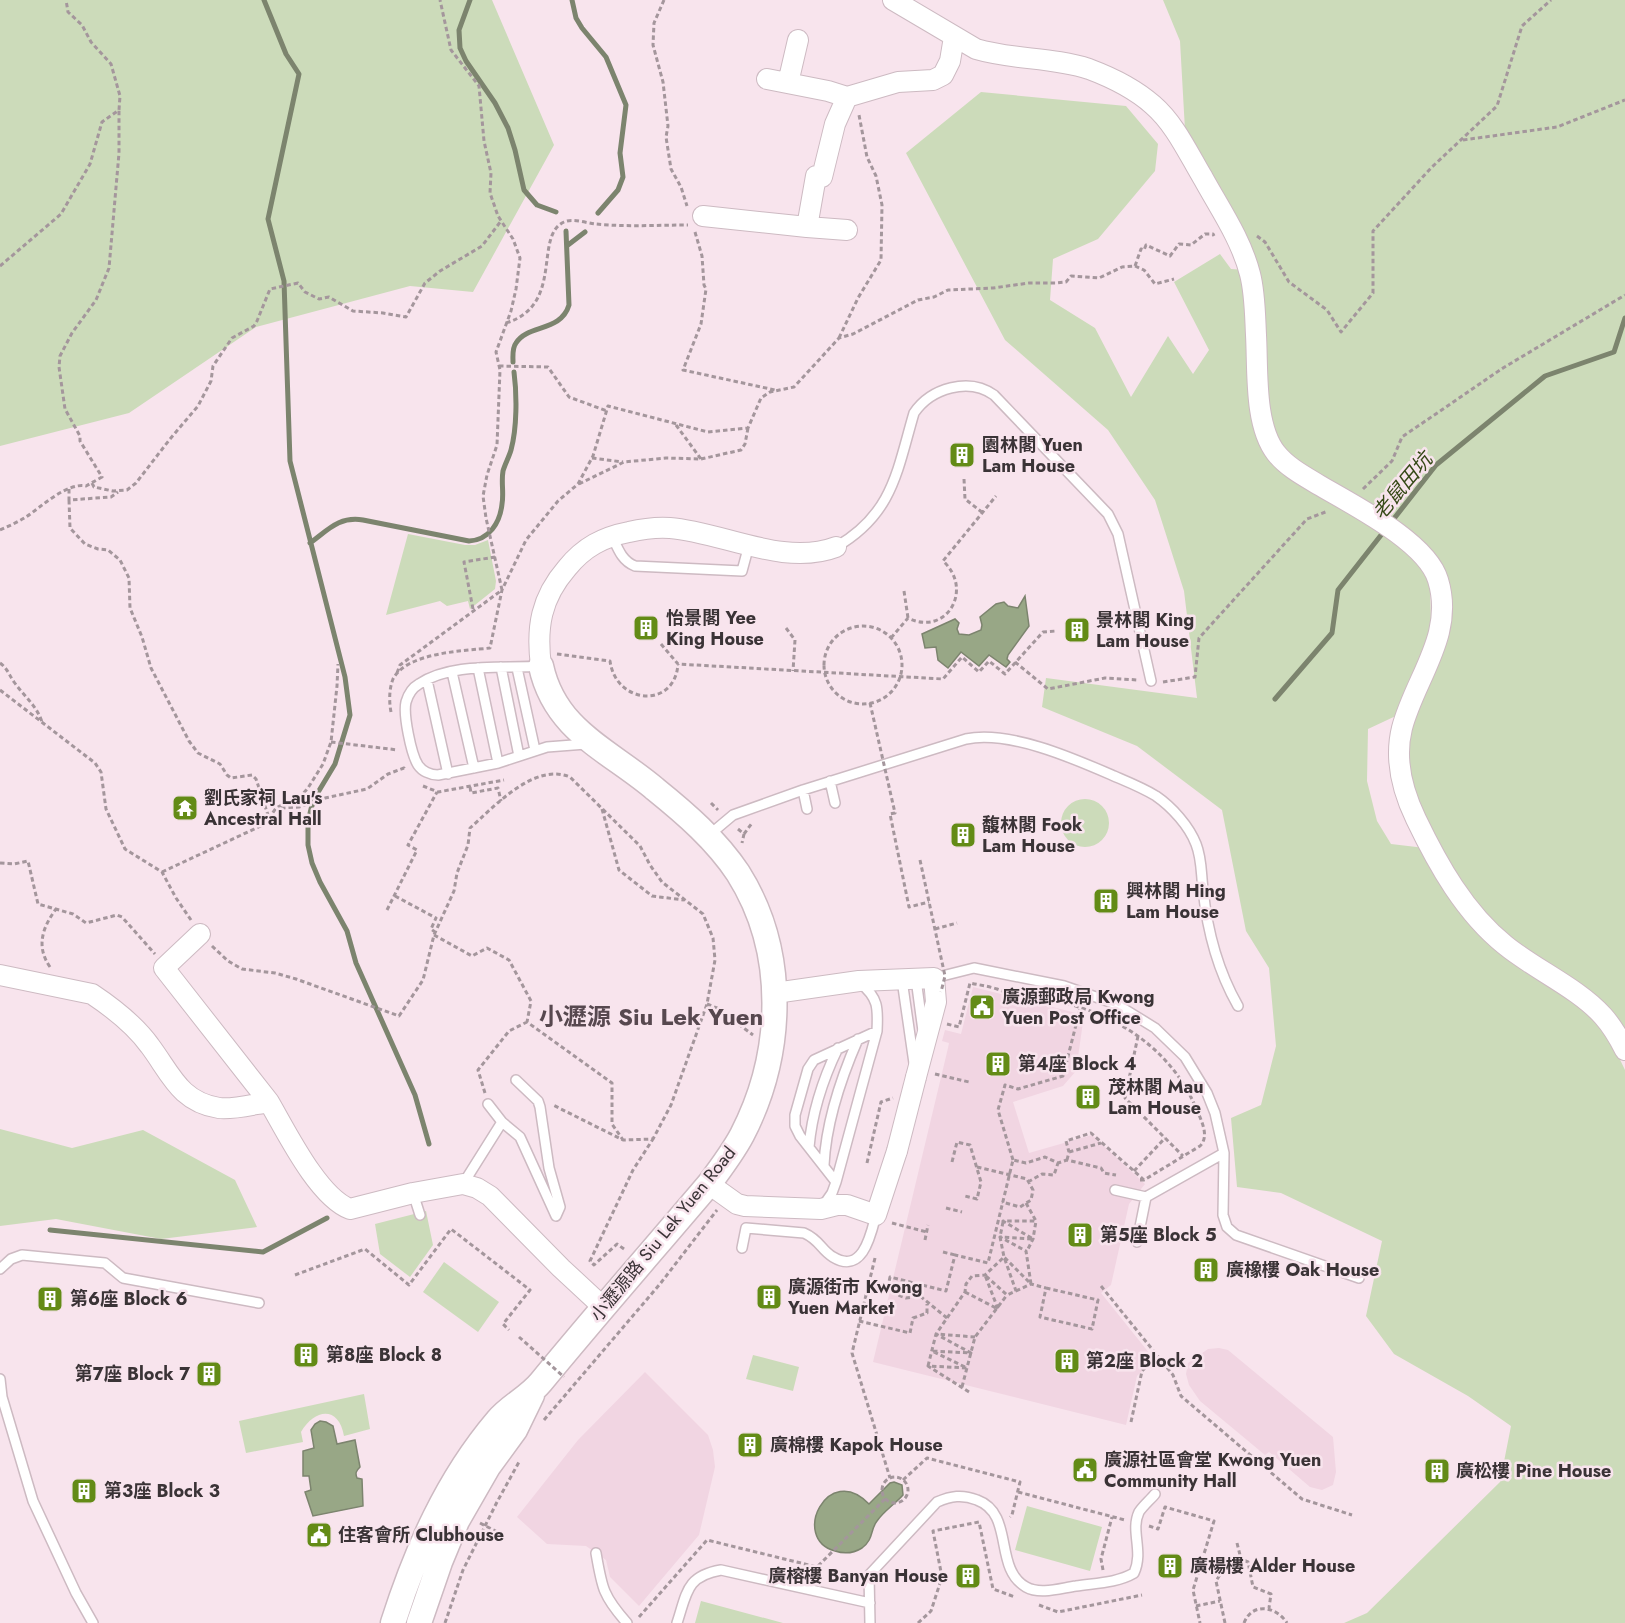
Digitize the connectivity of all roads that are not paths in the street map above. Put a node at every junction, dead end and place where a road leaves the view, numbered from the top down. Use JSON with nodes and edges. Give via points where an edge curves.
{"nodes":[{"id":1,"x":893,"y":0,"type":"edge"},
{"id":2,"x":954,"y":37,"type":"junction"},
{"id":3,"x":798,"y":40,"type":"dead end"},
{"id":4,"x":767,"y":79,"type":"dead end"},
{"id":5,"x":788,"y":83,"type":"junction"},
{"id":6,"x":855,"y":94,"type":"junction"},
{"id":7,"x":703,"y":216,"type":"road end"},
{"id":8,"x":807,"y":226,"type":"junction"},
{"id":9,"x":846,"y":230,"type":"dead end"},
{"id":10,"x":612,"y":536,"type":"junction"},
{"id":11,"x":749,"y":545,"type":"junction"},
{"id":12,"x":836,"y":547,"type":"joint"},
{"id":13,"x":540,"y":663,"type":"junction"},
{"id":14,"x":501,"y":667,"type":"junction"},
{"id":15,"x":478,"y":668,"type":"junction"},
{"id":16,"x":452,"y":672,"type":"junction"},
{"id":17,"x":427,"y":680,"type":"junction"},
{"id":18,"x":1151,"y":681,"type":"road end"},
{"id":19,"x":591,"y":743,"type":"junction"},
{"id":20,"x":535,"y":750,"type":"junction"},
{"id":21,"x":519,"y":756,"type":"junction"},
{"id":22,"x":498,"y":764,"type":"junction"},
{"id":23,"x":474,"y":768,"type":"junction"},
{"id":24,"x":448,"y":774,"type":"junction"},
{"id":25,"x":830,"y":782,"type":"junction"},
{"id":26,"x":803,"y":790,"type":"junction"},
{"id":27,"x":835,"y":803,"type":"dead end"},
{"id":28,"x":807,"y":809,"type":"dead end"},
{"id":29,"x":708,"y":836,"type":"junction"},
{"id":30,"x":200,"y":934,"type":"road end"},
{"id":31,"x":0,"y":975,"type":"edge"},
{"id":32,"x":859,"y":981,"type":"junction"},
{"id":33,"x":923,"y":982,"type":"junction"},
{"id":34,"x":775,"y":993,"type":"junction"},
{"id":35,"x":1238,"y":1006,"type":"dead end"},
{"id":36,"x":877,"y":1031,"type":"junction"},
{"id":37,"x":858,"y":1039,"type":"junction"},
{"id":38,"x":838,"y":1048,"type":"junction"},
{"id":39,"x":1625,"y":1050,"type":"edge"},
{"id":40,"x":923,"y":1075,"type":"junction"},
{"id":41,"x":516,"y":1080,"type":"dead end"},
{"id":42,"x":269,"y":1102,"type":"junction"},
{"id":43,"x":488,"y":1104,"type":"road end"},
{"id":44,"x":502,"y":1122,"type":"junction"},
{"id":45,"x":809,"y":1148,"type":"junction"},
{"id":46,"x":1224,"y":1154,"type":"junction"},
{"id":47,"x":824,"y":1165,"type":"junction"},
{"id":48,"x":836,"y":1182,"type":"junction"},
{"id":49,"x":463,"y":1184,"type":"junction"},
{"id":50,"x":1115,"y":1190,"type":"dead end"},
{"id":51,"x":718,"y":1191,"type":"junction"},
{"id":52,"x":414,"y":1193,"type":"junction"},
{"id":53,"x":1146,"y":1197,"type":"junction"},
{"id":54,"x":821,"y":1209,"type":"junction"},
{"id":55,"x":420,"y":1215,"type":"dead end"},
{"id":56,"x":880,"y":1218,"type":"junction"},
{"id":57,"x":1137,"y":1242,"type":"dead end"},
{"id":58,"x":742,"y":1248,"type":"dead end"},
{"id":59,"x":0,"y":1269,"type":"edge"},
{"id":60,"x":1359,"y":1278,"type":"dead end"},
{"id":61,"x":260,"y":1303,"type":"dead end"},
{"id":62,"x":603,"y":1307,"type":"junction"},
{"id":63,"x":0,"y":1379,"type":"edge"},
{"id":64,"x":535,"y":1390,"type":"junction"},
{"id":65,"x":1155,"y":1494,"type":"dead end"},
{"id":66,"x":596,"y":1553,"type":"dead end"},
{"id":67,"x":870,"y":1603,"type":"junction"},
{"id":68,"x":93,"y":1623,"type":"edge"},
{"id":69,"x":393,"y":1623,"type":"edge"},
{"id":70,"x":419,"y":1623,"type":"edge"},
{"id":71,"x":627,"y":1623,"type":"edge"},
{"id":72,"x":677,"y":1623,"type":"edge"},
{"id":73,"x":870,"y":1623,"type":"edge"}],
"edges":[{"from":1,"to":2,"type":"street"},
{"from":2,"to":6,"type":"street","via":[[950,61],[939,78],[898,82]]},
{"from":2,"to":39,"type":"street","via":[[990,53],[1087,69],[1125,84],[1156,108],[1181,140],[1238,240],[1251,277],[1260,403],[1268,440],[1276,453],[1299,473],[1415,547],[1438,580],[1440,626],[1400,743],[1401,783],[1417,821],[1473,914],[1504,945],[1592,1004]]},
{"from":3,"to":5,"type":"street"},
{"from":4,"to":5,"type":"street"},
{"from":5,"to":6,"type":"street"},
{"from":6,"to":8,"type":"street","via":[[835,124],[822,177],[816,176]]},
{"from":7,"to":8,"type":"street"},
{"from":8,"to":9,"type":"street"},
{"from":10,"to":11,"type":"street","name":"小瀝源路 Siu Lek Yuen Road","via":[[646,528],[668,528]]},
{"from":10,"to":11,"type":"lane","via":[[626,561],[635,566],[742,571]]},
{"from":10,"to":13,"type":"street","name":"小瀝源路 Siu Lek Yuen Road","via":[[579,555],[550,592],[539,624]]},
{"from":11,"to":12,"type":"street","name":"小瀝源路 Siu Lek Yuen Road","via":[[805,552]]},
{"from":12,"to":18,"type":"lane","name":"小瀝源路 Siu Lek Yuen Road","via":[[861,529],[887,496],[899,471],[918,407],[952,388],[985,389],[1078,481],[1113,523]]},
{"from":13,"to":14,"type":"lane"},
{"from":13,"to":19,"type":"street","name":"小瀝源路 Siu Lek Yuen Road","via":[[548,690],[561,712]]},
{"from":13,"to":20,"type":"lane"},
{"from":14,"to":15,"type":"lane"},
{"from":14,"to":21,"type":"lane"},
{"from":15,"to":16,"type":"lane"},
{"from":15,"to":22,"type":"lane"},
{"from":16,"to":17,"type":"lane"},
{"from":16,"to":23,"type":"lane"},
{"from":17,"to":24,"type":"lane"},
{"from":17,"to":24,"type":"lane","via":[[413,689],[405,705],[411,743],[424,771]]},
{"from":19,"to":20,"type":"lane"},
{"from":19,"to":29,"type":"street","name":"小瀝源路 Siu Lek Yuen Road","via":[[647,782]]},
{"from":20,"to":21,"type":"lane"},
{"from":21,"to":22,"type":"lane"},
{"from":22,"to":23,"type":"lane"},
{"from":23,"to":24,"type":"lane"},
{"from":25,"to":26,"type":"lane"},
{"from":25,"to":27,"type":"lane"},
{"from":25,"to":35,"type":"lane","via":[[981,737],[1063,754],[1158,797],[1182,821],[1197,845],[1219,964]]},
{"from":26,"to":28,"type":"lane"},
{"from":26,"to":29,"type":"lane","via":[[733,815]]},
{"from":29,"to":34,"type":"street","name":"小瀝源路 Siu Lek Yuen Road","via":[[751,898],[767,945]]},
{"from":30,"to":42,"type":"street","via":[[164,968]]},
{"from":31,"to":42,"type":"street","via":[[92,994],[116,1011],[150,1046],[181,1090],[192,1098],[221,1109]]},
{"from":32,"to":33,"type":"street"},
{"from":32,"to":34,"type":"street"},
{"from":32,"to":36,"type":"lane","via":[[870,991],[878,1008]]},
{"from":33,"to":40,"type":"lane"},
{"from":33,"to":40,"type":"street","via":[[936,1002],[925,1045]]},
{"from":33,"to":46,"type":"lane","via":[[974,968],[1064,986],[1116,1004],[1155,1028],[1185,1058],[1207,1093]]},
{"from":34,"to":51,"type":"street","name":"小瀝源路 Siu Lek Yuen Road","via":[[774,1026],[764,1082]]},
{"from":36,"to":37,"type":"lane"},
{"from":36,"to":48,"type":"lane"},
{"from":37,"to":38,"type":"lane"},
{"from":37,"to":47,"type":"lane","via":[[825,1141]]},
{"from":38,"to":45,"type":"lane","via":[[826,1072]]},
{"from":38,"to":45,"type":"lane","via":[[814,1060],[805,1078],[795,1126]]},
{"from":40,"to":56,"type":"street","bridge":true,"via":[[897,1151]]},
{"from":41,"to":44,"type":"lane","via":[[540,1107],[549,1168],[560,1207],[556,1216],[520,1137]]},
{"from":42,"to":52,"type":"street","via":[[310,1170],[342,1206],[350,1209]]},
{"from":43,"to":44,"type":"lane"},
{"from":44,"to":49,"type":"lane"},
{"from":45,"to":47,"type":"lane"},
{"from":46,"to":53,"type":"lane"},
{"from":46,"to":60,"type":"lane","via":[[1223,1215],[1227,1227],[1236,1235]]},
{"from":47,"to":48,"type":"lane"},
{"from":48,"to":54,"type":"lane"},
{"from":49,"to":52,"type":"street"},
{"from":49,"to":62,"type":"street","via":[[490,1196]]},
{"from":50,"to":53,"type":"lane"},
{"from":51,"to":54,"type":"street","via":[[745,1206]]},
{"from":51,"to":62,"type":"street","name":"小瀝源路 Siu Lek Yuen Road"},
{"from":52,"to":55,"type":"lane"},
{"from":53,"to":57,"type":"lane"},
{"from":54,"to":56,"type":"street","via":[[848,1205]]},
{"from":56,"to":58,"type":"lane","via":[[866,1248],[852,1260],[833,1258],[804,1233],[746,1227]]},
{"from":59,"to":61,"type":"lane","via":[[22,1255],[105,1263],[123,1278]]},
{"from":62,"to":64,"type":"street","name":"小瀝源路 Siu Lek Yuen Road"},
{"from":63,"to":68,"type":"lane","via":[[33,1501]]},
{"from":64,"to":69,"type":"street","name":"小瀝源路 Siu Lek Yuen Road","via":[[498,1420],[453,1482],[438,1507]]},
{"from":64,"to":70,"type":"street","name":"小瀝源路 Siu Lek Yuen Road","via":[[515,1430],[457,1521]]},
{"from":65,"to":67,"type":"lane","via":[[1136,1523],[1139,1563],[1134,1573],[1106,1582],[1046,1591],[1028,1588],[1014,1577],[992,1511],[980,1501],[951,1496],[937,1502],[869,1575]]},
{"from":66,"to":71,"type":"lane","via":[[602,1590]]},
{"from":67,"to":72,"type":"lane","via":[[721,1570],[697,1578],[688,1590]]},
{"from":67,"to":73,"type":"lane"}]}
